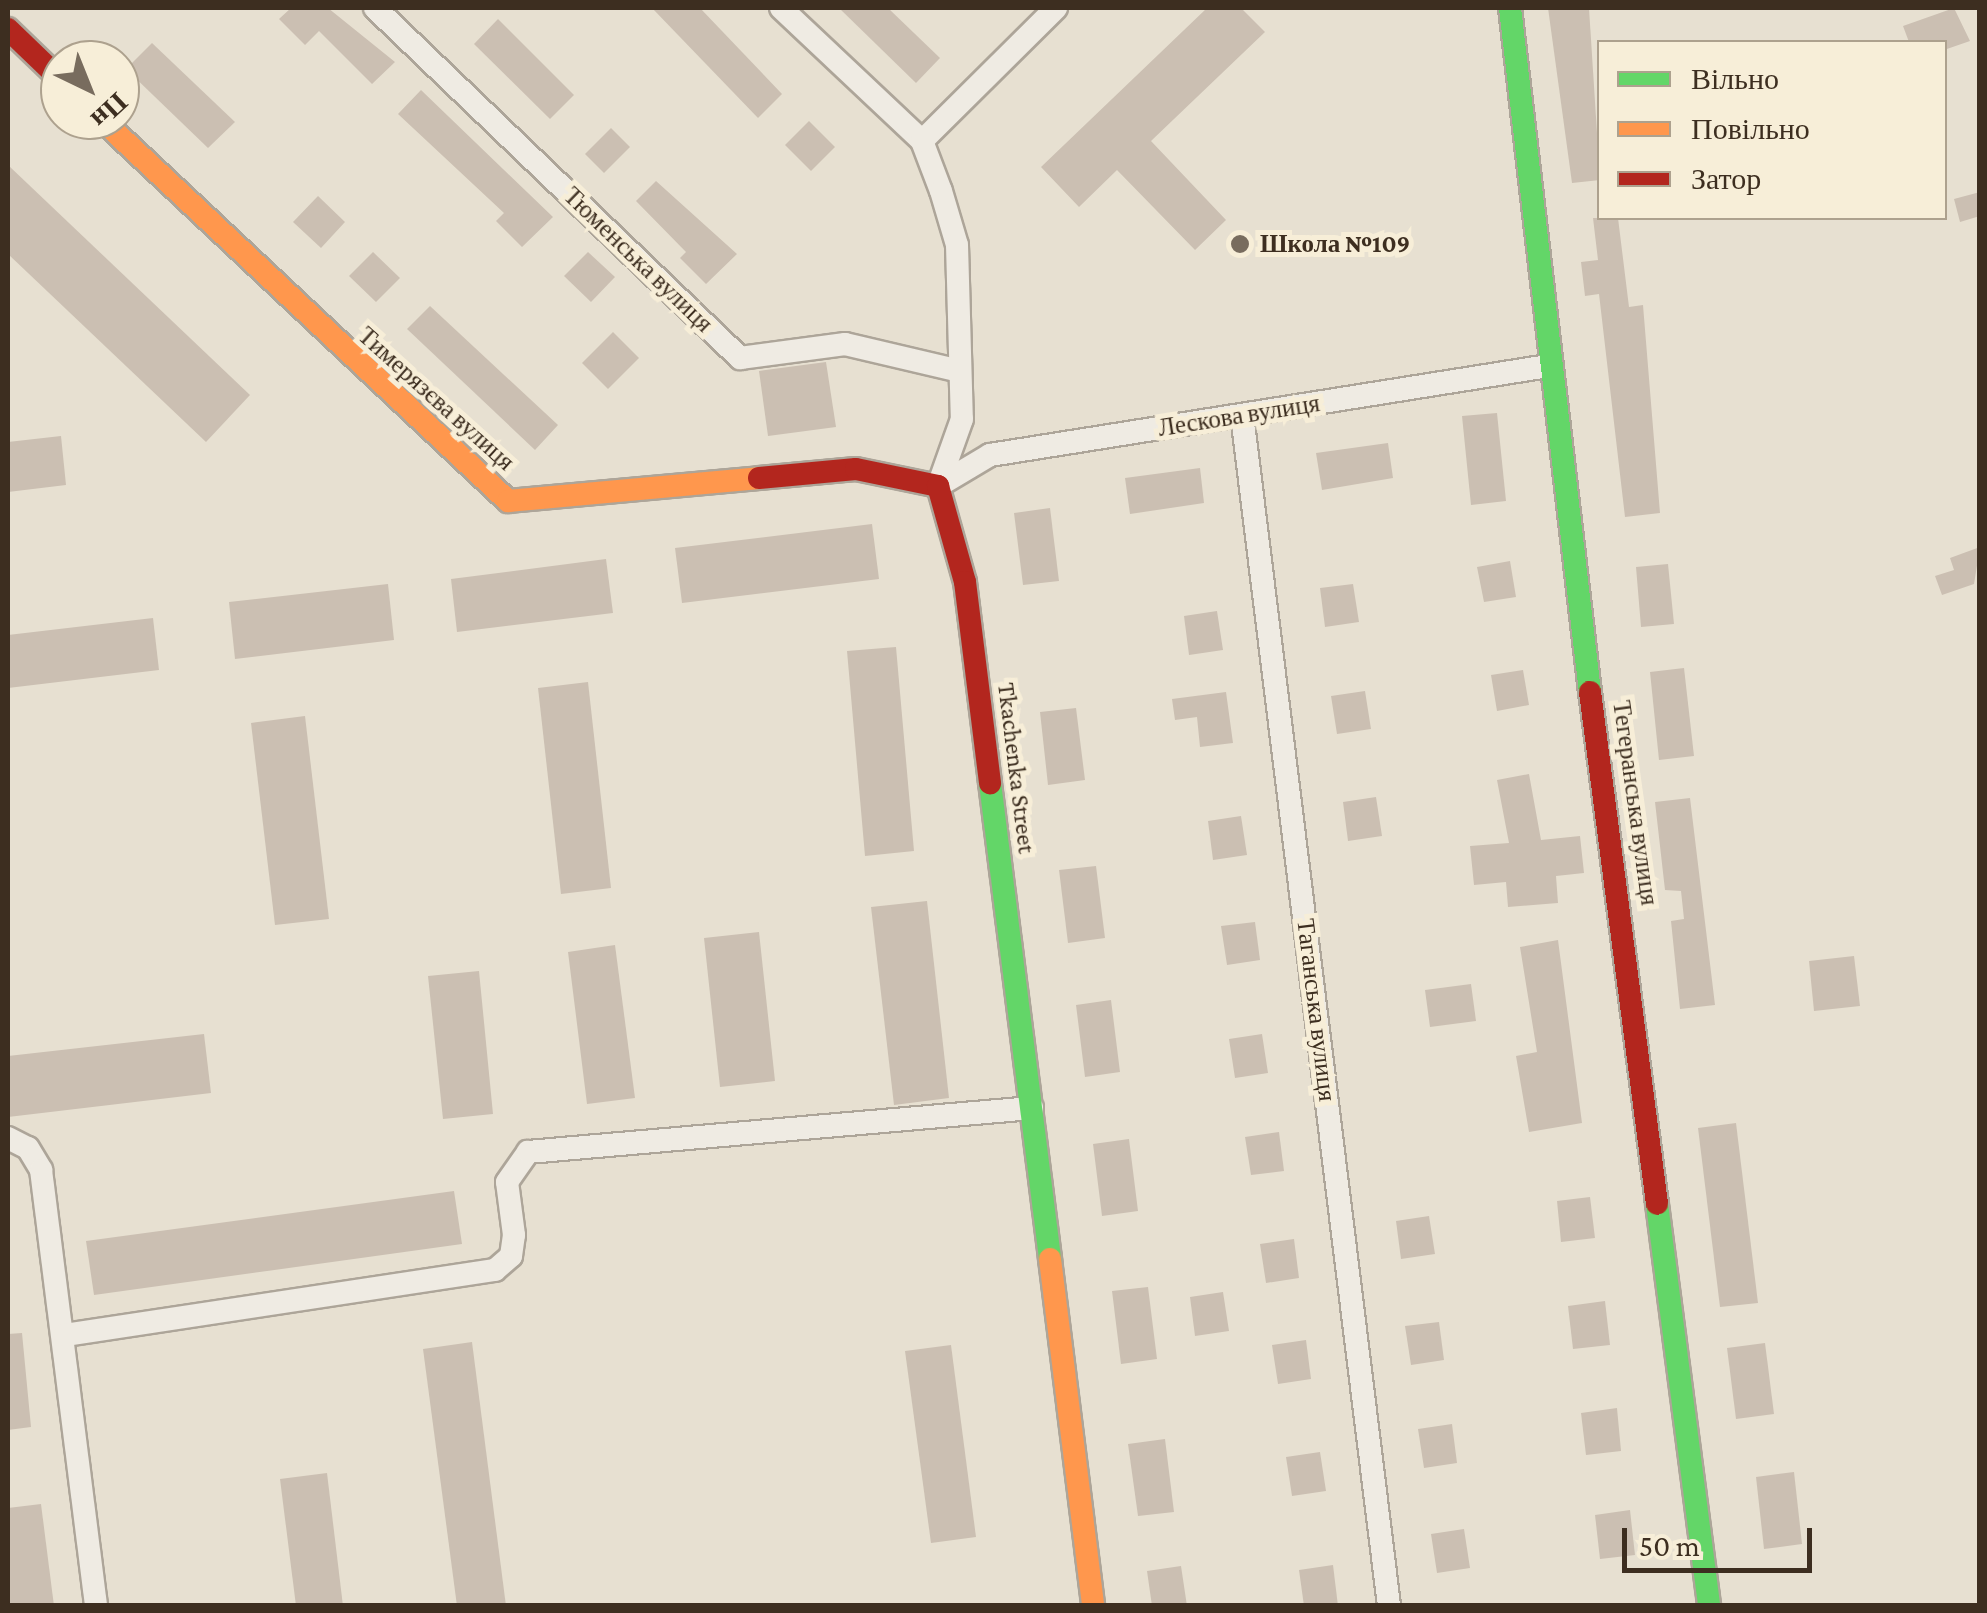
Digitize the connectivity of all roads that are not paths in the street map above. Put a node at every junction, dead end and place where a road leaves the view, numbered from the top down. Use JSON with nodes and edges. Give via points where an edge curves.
{"nodes":[{"id":1,"x":16,"y":8,"type":"edge"},
{"id":2,"x":374,"y":8,"type":"edge"},
{"id":3,"x":780,"y":8,"type":"edge"},
{"id":4,"x":1056,"y":8,"type":"edge"},
{"id":5,"x":1510,"y":8,"type":"edge"},
{"id":6,"x":8,"y":16,"type":"edge"},
{"id":7,"x":8,"y":29,"type":"edge"},
{"id":8,"x":40,"y":60,"type":"edge"},
{"id":9,"x":123,"y":140,"type":"edge"},
{"id":10,"x":922,"y":142,"type":"junction"},
{"id":11,"x":1548,"y":366,"type":"junction"},
{"id":12,"x":960,"y":371,"type":"junction"},
{"id":13,"x":1242,"y":415,"type":"junction"},
{"id":14,"x":938,"y":486,"type":"junction"},
{"id":15,"x":1032,"y":1108,"type":"junction"},
{"id":16,"x":8,"y":1138,"type":"edge"},
{"id":17,"x":65,"y":1335,"type":"junction"},
{"id":18,"x":96,"y":1606,"type":"edge"},
{"id":19,"x":1093,"y":1606,"type":"edge"},
{"id":20,"x":1388,"y":1606,"type":"edge"},
{"id":21,"x":1709,"y":1606,"type":"edge"}],
"edges":[{"from":1,"to":6,"type":"street"},
{"from":2,"to":12,"type":"street","name":"Тюменська вулиця","via":[[740,358],[845,344]]},
{"from":3,"to":10,"type":"street"},
{"from":4,"to":10,"type":"street"},
{"from":5,"to":11,"type":"street","name":"Тегеранська вулиця"},
{"from":7,"to":8,"type":"street"},
{"from":9,"to":14,"type":"street","name":"Тимерязєва вулиця","via":[[508,501],[856,469]]},
{"from":10,"to":12,"type":"street","via":[[957,245]]},
{"from":11,"to":13,"type":"street","name":"Лескова вулиця"},
{"from":11,"to":21,"type":"street","name":"Тегеранська вулиця"},
{"from":12,"to":14,"type":"street","via":[[962,420]]},
{"from":13,"to":14,"type":"street","name":"Лескова вулиця","via":[[990,455]]},
{"from":13,"to":20,"type":"street","name":"Таганська вулиця"},
{"from":14,"to":15,"type":"street","name":"Tkachenka Street","via":[[965,582]]},
{"from":15,"to":17,"type":"street","via":[[528,1152],[507,1182],[514,1235],[511,1256],[495,1270]]},
{"from":15,"to":19,"type":"street","name":"Tkachenka Street"},
{"from":16,"to":17,"type":"street","via":[[28,1148],[42,1170]]},
{"from":17,"to":18,"type":"street"}]}
